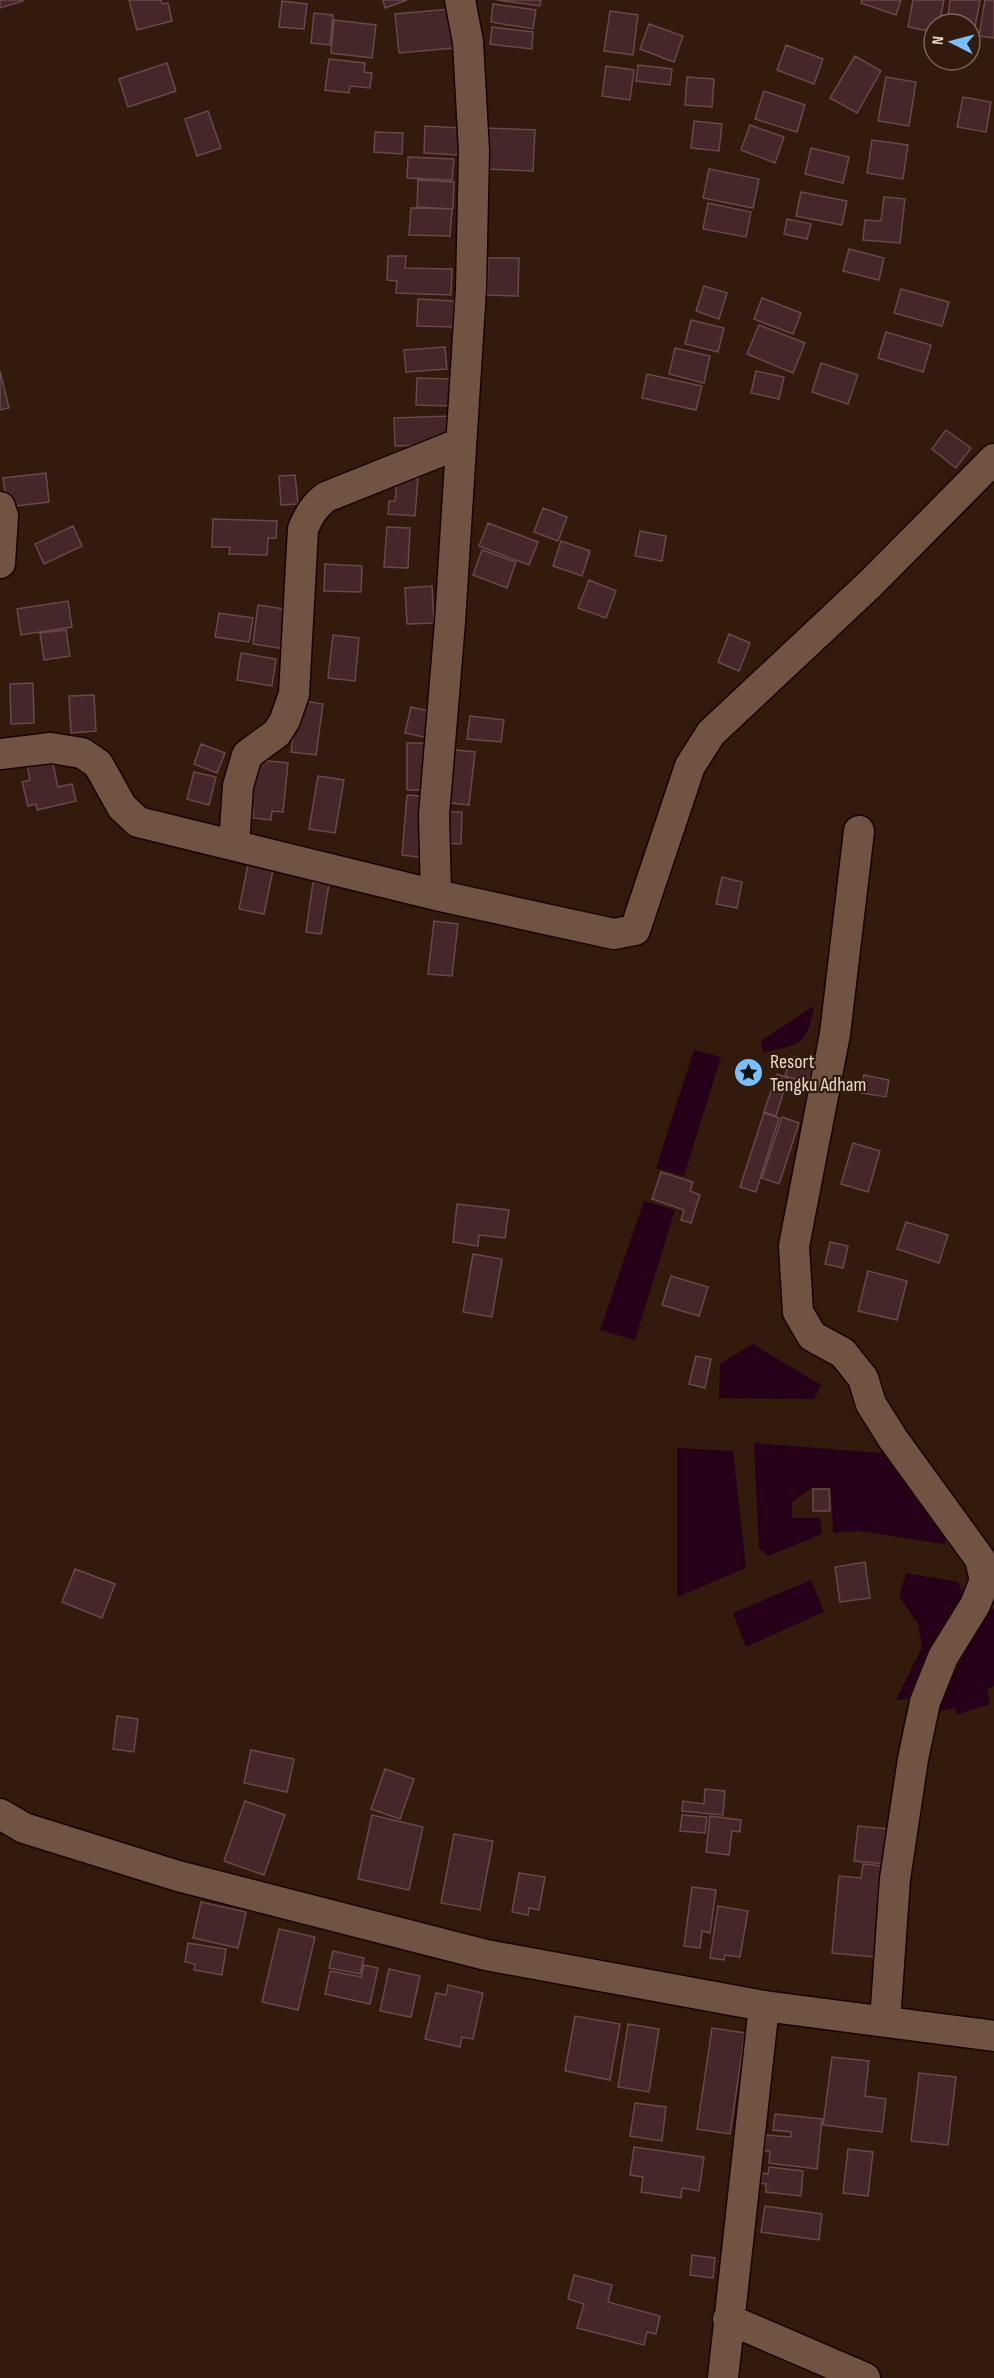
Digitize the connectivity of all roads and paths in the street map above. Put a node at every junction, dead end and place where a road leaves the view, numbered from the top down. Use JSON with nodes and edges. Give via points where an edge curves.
{"nodes":[{"id":1,"x":460,"y":0,"type":"edge"},
{"id":2,"x":461,"y":443,"type":"junction"},
{"id":3,"x":994,"y":459,"type":"edge"},
{"id":4,"x":0,"y":507,"type":"edge"},
{"id":5,"x":0,"y":563,"type":"edge"},
{"id":6,"x":0,"y":754,"type":"edge"},
{"id":7,"x":859,"y":831,"type":"dead end"},
{"id":8,"x":234,"y":845,"type":"junction"},
{"id":9,"x":436,"y":895,"type":"junction"},
{"id":10,"x":0,"y":1814,"type":"edge"},
{"id":11,"x":764,"y":2006,"type":"junction"},
{"id":12,"x":885,"y":2021,"type":"junction"},
{"id":13,"x":994,"y":2036,"type":"edge"},
{"id":14,"x":728,"y":2319,"type":"junction"},
{"id":15,"x":723,"y":2378,"type":"edge"},
{"id":16,"x":865,"y":2378,"type":"edge"}],
"edges":[{"from":1,"to":2,"type":"street","via":[[468,42],[474,151],[471,289]]},
{"from":2,"to":8,"type":"street","via":[[326,496],[308,516],[303,529],[294,694],[277,733],[247,755],[238,786]]},
{"from":2,"to":9,"type":"street","via":[[434,815]]},
{"from":3,"to":9,"type":"street","via":[[870,584],[711,733],[690,766],[635,930],[614,934]]},
{"from":4,"to":5,"type":"street"},
{"from":6,"to":8,"type":"street","via":[[51,748],[82,753],[98,764],[122,807],[138,822]]},
{"from":7,"to":12,"type":"street","via":[[835,1034],[795,1246],[798,1312],[813,1336],[843,1353],[863,1378],[871,1404],[980,1559],[985,1580],[975,1605],[943,1657],[924,1702],[895,1879]]},
{"from":8,"to":9,"type":"street"},
{"from":10,"to":11,"type":"street","via":[[24,1828],[178,1876],[475,1952]]},
{"from":11,"to":12,"type":"street"},
{"from":11,"to":14,"type":"street"},
{"from":12,"to":13,"type":"street"},
{"from":14,"to":15,"type":"street"},
{"from":14,"to":16,"type":"street"}]}
